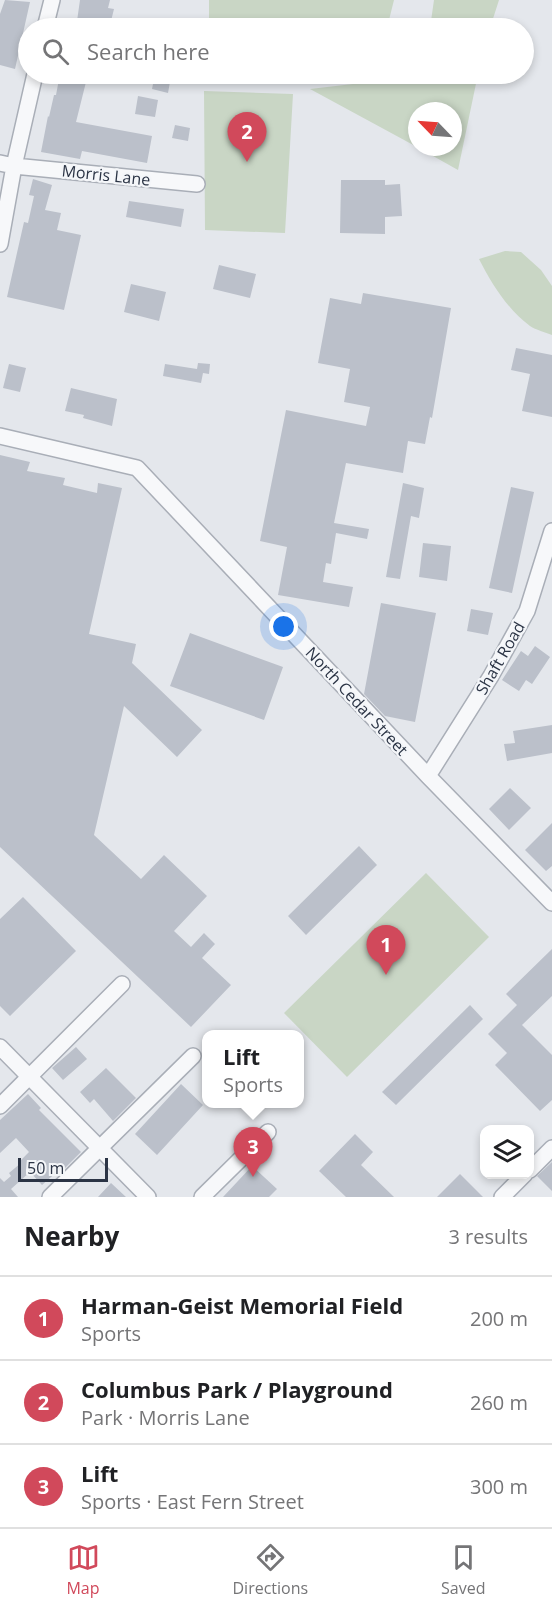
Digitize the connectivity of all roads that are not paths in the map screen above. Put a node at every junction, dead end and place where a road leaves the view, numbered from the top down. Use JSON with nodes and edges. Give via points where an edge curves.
{"nodes":[{"id":1,"x":52,"y":0,"type":"edge"},
{"id":2,"x":48,"y":18,"type":"edge"},
{"id":3,"x":32,"y":84,"type":"edge"},
{"id":4,"x":7,"y":165,"type":"edge"},
{"id":5,"x":197,"y":184,"type":"dead end"},
{"id":6,"x":0,"y":244,"type":"edge"},
{"id":7,"x":0,"y":436,"type":"edge"},
{"id":8,"x":552,"y":531,"type":"edge"},
{"id":9,"x":428,"y":776,"type":"junction"},
{"id":10,"x":552,"y":903,"type":"edge"},
{"id":11,"x":122,"y":984,"type":"dead end"},
{"id":12,"x":0,"y":1047,"type":"edge"},
{"id":13,"x":193,"y":1056,"type":"dead end"},
{"id":14,"x":29,"y":1077,"type":"junction"},
{"id":15,"x":0,"y":1106,"type":"edge"},
{"id":16,"x":268,"y":1132,"type":"dead end"},
{"id":17,"x":100,"y":1148,"type":"junction"},
{"id":18,"x":552,"y":1148,"type":"edge"},
{"id":19,"x":534,"y":1166,"type":"edge"},
{"id":20,"x":520,"y":1179,"type":"edge"},
{"id":21,"x":50,"y":1197,"type":"edge"},
{"id":22,"x":148,"y":1197,"type":"edge"},
{"id":23,"x":202,"y":1197,"type":"edge"},
{"id":24,"x":502,"y":1197,"type":"edge"}],
"edges":[{"from":1,"to":2,"type":"street"},
{"from":3,"to":4,"type":"street"},
{"from":4,"to":5,"type":"street","name":"Morris Lane"},
{"from":4,"to":6,"type":"street"},
{"from":7,"to":9,"type":"street","name":"North Cedar Street","via":[[137,468]]},
{"from":8,"to":9,"type":"street","name":"Shaft Road","via":[[527,611]]},
{"from":9,"to":10,"type":"street","name":"North Cedar Street"},
{"from":11,"to":14,"type":"street"},
{"from":12,"to":14,"type":"street"},
{"from":13,"to":17,"type":"street"},
{"from":14,"to":15,"type":"street"},
{"from":14,"to":17,"type":"street"},
{"from":16,"to":23,"type":"street"},
{"from":17,"to":21,"type":"street"},
{"from":17,"to":22,"type":"street"},
{"from":18,"to":19,"type":"street"},
{"from":20,"to":24,"type":"street"}]}
